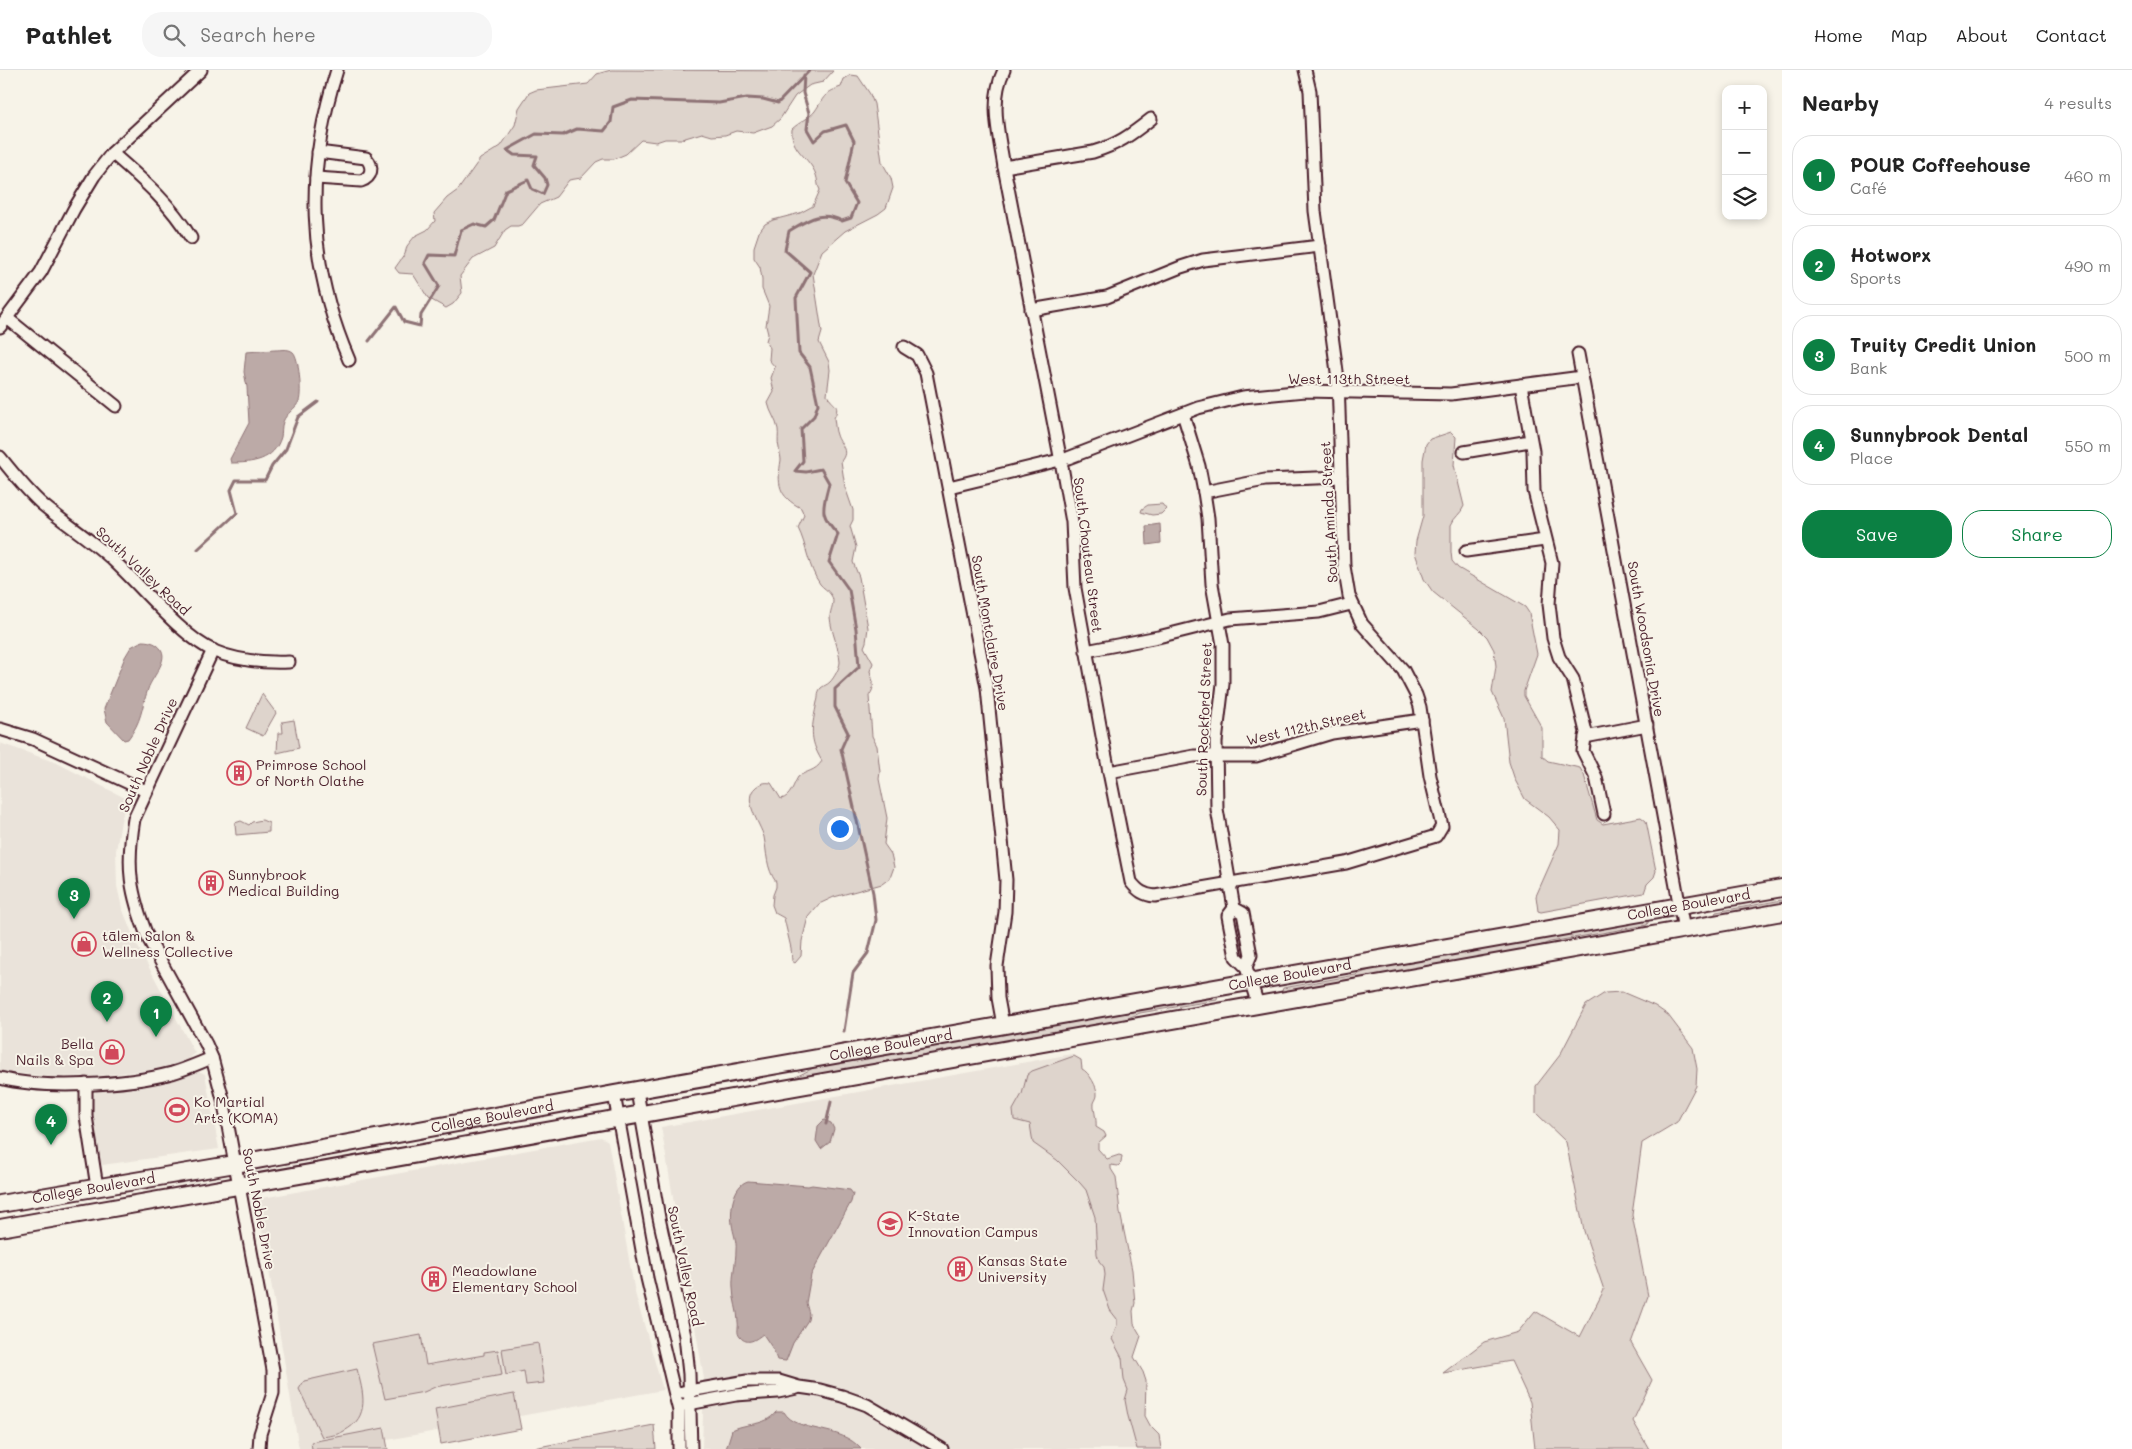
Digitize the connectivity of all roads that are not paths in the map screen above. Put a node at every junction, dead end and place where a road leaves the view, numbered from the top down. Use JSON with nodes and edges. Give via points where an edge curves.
{"nodes":[{"id":1,"x":201,"y":70,"type":"edge"},
{"id":2,"x":337,"y":70,"type":"edge"},
{"id":3,"x":1004,"y":70,"type":"edge"},
{"id":4,"x":1305,"y":70,"type":"edge"},
{"id":5,"x":1151,"y":119,"type":"dead end"},
{"id":6,"x":318,"y":152,"type":"junction"},
{"id":7,"x":112,"y":153,"type":"junction"},
{"id":8,"x":1004,"y":167,"type":"junction"},
{"id":9,"x":316,"y":178,"type":"junction"},
{"id":10,"x":191,"y":238,"type":"dead end"},
{"id":11,"x":1320,"y":246,"type":"junction"},
{"id":12,"x":1031,"y":310,"type":"junction"},
{"id":13,"x":4,"y":322,"type":"edge"},
{"id":14,"x":904,"y":346,"type":"dead end"},
{"id":15,"x":1578,"y":354,"type":"dead end"},
{"id":16,"x":349,"y":360,"type":"dead end"},
{"id":17,"x":1582,"y":377,"type":"junction"},
{"id":18,"x":1521,"y":385,"type":"junction"},
{"id":19,"x":1339,"y":393,"type":"junction"},
{"id":20,"x":116,"y":406,"type":"dead end"},
{"id":21,"x":1183,"y":414,"type":"junction"},
{"id":22,"x":1530,"y":441,"type":"junction"},
{"id":23,"x":1464,"y":452,"type":"dead end"},
{"id":24,"x":0,"y":457,"type":"edge"},
{"id":25,"x":1060,"y":460,"type":"junction"},
{"id":26,"x":1341,"y":477,"type":"junction"},
{"id":27,"x":949,"y":487,"type":"junction"},
{"id":28,"x":1204,"y":492,"type":"junction"},
{"id":29,"x":1545,"y":540,"type":"junction"},
{"id":30,"x":1466,"y":551,"type":"dead end"},
{"id":31,"x":1351,"y":604,"type":"junction"},
{"id":32,"x":1219,"y":621,"type":"junction"},
{"id":33,"x":213,"y":650,"type":"junction"},
{"id":34,"x":1086,"y":651,"type":"junction"},
{"id":35,"x":289,"y":662,"type":"dead end"},
{"id":36,"x":1422,"y":720,"type":"junction"},
{"id":37,"x":1647,"y":725,"type":"junction"},
{"id":38,"x":0,"y":729,"type":"edge"},
{"id":39,"x":1585,"y":737,"type":"junction"},
{"id":40,"x":1216,"y":757,"type":"junction"},
{"id":41,"x":1109,"y":772,"type":"junction"},
{"id":42,"x":146,"y":791,"type":"junction"},
{"id":43,"x":1604,"y":814,"type":"dead end"},
{"id":44,"x":1229,"y":882,"type":"junction"},
{"id":45,"x":1782,"y":888,"type":"edge"},
{"id":46,"x":1680,"y":906,"type":"junction"},
{"id":47,"x":1782,"y":912,"type":"edge"},
{"id":48,"x":1684,"y":930,"type":"junction"},
{"id":49,"x":1249,"y":974,"type":"junction"},
{"id":50,"x":1258,"y":1005,"type":"junction"},
{"id":51,"x":1004,"y":1025,"type":"junction"},
{"id":52,"x":212,"y":1058,"type":"junction"},
{"id":53,"x":0,"y":1078,"type":"edge"},
{"id":54,"x":86,"y":1084,"type":"junction"},
{"id":55,"x":637,"y":1090,"type":"junction"},
{"id":56,"x":614,"y":1094,"type":"junction"},
{"id":57,"x":641,"y":1114,"type":"junction"},
{"id":58,"x":619,"y":1118,"type":"junction"},
{"id":59,"x":235,"y":1164,"type":"junction"},
{"id":60,"x":239,"y":1184,"type":"junction"},
{"id":61,"x":97,"y":1187,"type":"junction"},
{"id":62,"x":0,"y":1204,"type":"edge"},
{"id":63,"x":0,"y":1228,"type":"edge"},
{"id":64,"x":799,"y":1387,"type":"junction"},
{"id":65,"x":690,"y":1392,"type":"junction"},
{"id":66,"x":675,"y":1393,"type":"junction"},
{"id":67,"x":690,"y":1404,"type":"junction"},
{"id":68,"x":678,"y":1406,"type":"junction"},
{"id":69,"x":259,"y":1449,"type":"edge"},
{"id":70,"x":679,"y":1449,"type":"edge"},
{"id":71,"x":691,"y":1449,"type":"edge"},
{"id":72,"x":942,"y":1449,"type":"edge"}],
"edges":[{"from":1,"to":7,"type":"street"},
{"from":2,"to":6,"type":"street"},
{"from":3,"to":8,"type":"street","name":"South Chouteau Street","via":[[995,112]]},
{"from":4,"to":11,"type":"street","name":"South Aminda Street","via":[[1310,91],[1315,211]]},
{"from":5,"to":8,"type":"street","via":[[1125,140],[1100,150]]},
{"from":6,"to":9,"type":"street"},
{"from":6,"to":9,"type":"street","via":[[366,158],[371,169],[366,179],[361,181]]},
{"from":7,"to":10,"type":"street","via":[[178,216]]},
{"from":7,"to":13,"type":"street","via":[[74,209],[41,272]]},
{"from":8,"to":12,"type":"street","name":"South Chouteau Street"},
{"from":9,"to":16,"type":"street","via":[[314,221],[319,262],[338,334]]},
{"from":11,"to":12,"type":"street","via":[[1204,260],[1107,297]]},
{"from":11,"to":19,"type":"street","name":"South Aminda Street"},
{"from":12,"to":25,"type":"street","name":"South Chouteau Street"},
{"from":13,"to":20,"type":"street"},
{"from":14,"to":27,"type":"street","name":"South Montclaire Drive","via":[[917,355],[926,373]]},
{"from":15,"to":17,"type":"street","name":"South Woodsonia Drive"},
{"from":17,"to":18,"type":"street","name":"West 113th Street"},
{"from":17,"to":37,"type":"street","name":"South Woodsonia Drive"},
{"from":18,"to":19,"type":"street","name":"West 113th Street","via":[[1451,394]]},
{"from":18,"to":22,"type":"street"},
{"from":19,"to":21,"type":"street","name":"West 113th Street","via":[[1305,391],[1243,397]]},
{"from":19,"to":26,"type":"street","name":"South Aminda Street"},
{"from":21,"to":25,"type":"street","name":"West 113th Street"},
{"from":21,"to":28,"type":"street","name":"South Rockford Street","via":[[1200,466]]},
{"from":22,"to":23,"type":"street"},
{"from":22,"to":29,"type":"street","via":[[1534,491]]},
{"from":24,"to":33,"type":"street","name":"South Valley Road","via":[[42,505],[113,560],[167,614]]},
{"from":25,"to":27,"type":"street","name":"West 113th Street"},
{"from":25,"to":34,"type":"street","name":"South Chouteau Street","via":[[1072,522],[1075,588]]},
{"from":26,"to":28,"type":"street","via":[[1265,480]]},
{"from":26,"to":31,"type":"street","name":"South Aminda Street","via":[[1344,566]]},
{"from":27,"to":51,"type":"street","name":"South Montclaire Drive","via":[[987,688],[1006,880],[997,966],[998,998]]},
{"from":28,"to":32,"type":"street","name":"South Rockford Street","via":[[1212,584]]},
{"from":29,"to":30,"type":"street"},
{"from":29,"to":39,"type":"street","via":[[1552,563],[1549,604],[1553,638],[1559,657],[1573,679],[1585,724]]},
{"from":31,"to":32,"type":"street","via":[[1319,612]]},
{"from":31,"to":36,"type":"street","name":"South Aminda Street","via":[[1362,624],[1403,670],[1416,695]]},
{"from":32,"to":34,"type":"street"},
{"from":32,"to":40,"type":"street","name":"South Rockford Street","via":[[1224,670]]},
{"from":33,"to":35,"type":"street","name":"South Valley Road","via":[[247,660]]},
{"from":33,"to":42,"type":"street","name":"South Noble Drive"},
{"from":34,"to":41,"type":"street","name":"South Chouteau Street"},
{"from":36,"to":40,"type":"street","name":"West 112th Street","via":[[1332,733],[1256,756]]},
{"from":36,"to":44,"type":"street","name":"South Aminda Street","via":[[1430,776],[1442,820],[1436,836],[1346,863]]},
{"from":37,"to":39,"type":"street"},
{"from":37,"to":46,"type":"street","name":"South Woodsonia Drive"},
{"from":38,"to":42,"type":"street","via":[[33,739]]},
{"from":39,"to":43,"type":"street","via":[[1583,751],[1596,777]]},
{"from":40,"to":41,"type":"street","name":"West 112th Street","via":[[1194,756]]},
{"from":40,"to":44,"type":"street","name":"South Rockford Street","via":[[1217,808]]},
{"from":41,"to":44,"type":"street","name":"South Chouteau Street","via":[[1131,882],[1137,890],[1155,896]]},
{"from":42,"to":52,"type":"street","name":"South Noble Drive","via":[[134,820],[130,841],[132,892],[148,938]]},
{"from":44,"to":49,"type":"street","name":"South Rockford Street","via":[[1234,908],[1228,916],[1236,957]]},
{"from":45,"to":46,"type":"main road","name":"College Boulevard"},
{"from":46,"to":48,"type":"street","name":"South Woodsonia Drive"},
{"from":46,"to":49,"type":"main road","name":"College Boulevard"},
{"from":47,"to":48,"type":"main road","name":"College Boulevard"},
{"from":48,"to":50,"type":"main road","name":"College Boulevard"},
{"from":49,"to":50,"type":"street","name":"South Rockford Street"},
{"from":49,"to":51,"type":"main road","name":"College Boulevard"},
{"from":50,"to":57,"type":"main road","name":"College Boulevard"},
{"from":51,"to":55,"type":"main road","name":"College Boulevard"},
{"from":52,"to":54,"type":"street","via":[[171,1073]]},
{"from":52,"to":59,"type":"street","name":"South Noble Drive"},
{"from":53,"to":54,"type":"street"},
{"from":54,"to":61,"type":"street","via":[[86,1116]]},
{"from":55,"to":56,"type":"main road","name":"College Boulevard"},
{"from":55,"to":57,"type":"street","name":"South Valley Road"},
{"from":56,"to":58,"type":"street"},
{"from":56,"to":59,"type":"main road","name":"College Boulevard"},
{"from":57,"to":58,"type":"main road","name":"College Boulevard"},
{"from":57,"to":65,"type":"street","name":"South Valley Road","via":[[659,1218],[685,1336]]},
{"from":58,"to":60,"type":"main road","name":"College Boulevard"},
{"from":58,"to":66,"type":"street","via":[[647,1278]]},
{"from":59,"to":60,"type":"street","name":"South Noble Drive"},
{"from":59,"to":61,"type":"main road","name":"College Boulevard"},
{"from":60,"to":63,"type":"main road","name":"College Boulevard"},
{"from":60,"to":69,"type":"street","name":"South Noble Drive","via":[[274,1381]]},
{"from":61,"to":62,"type":"main road","name":"College Boulevard"},
{"from":64,"to":65,"type":"street","via":[[779,1381],[747,1381]]},
{"from":64,"to":67,"type":"street"},
{"from":64,"to":72,"type":"street","via":[[867,1405]]},
{"from":65,"to":66,"type":"street"},
{"from":65,"to":67,"type":"street","name":"South Valley Road"},
{"from":66,"to":68,"type":"street"},
{"from":67,"to":68,"type":"street"},
{"from":67,"to":71,"type":"street","name":"South Valley Road"},
{"from":68,"to":70,"type":"street"}]}
